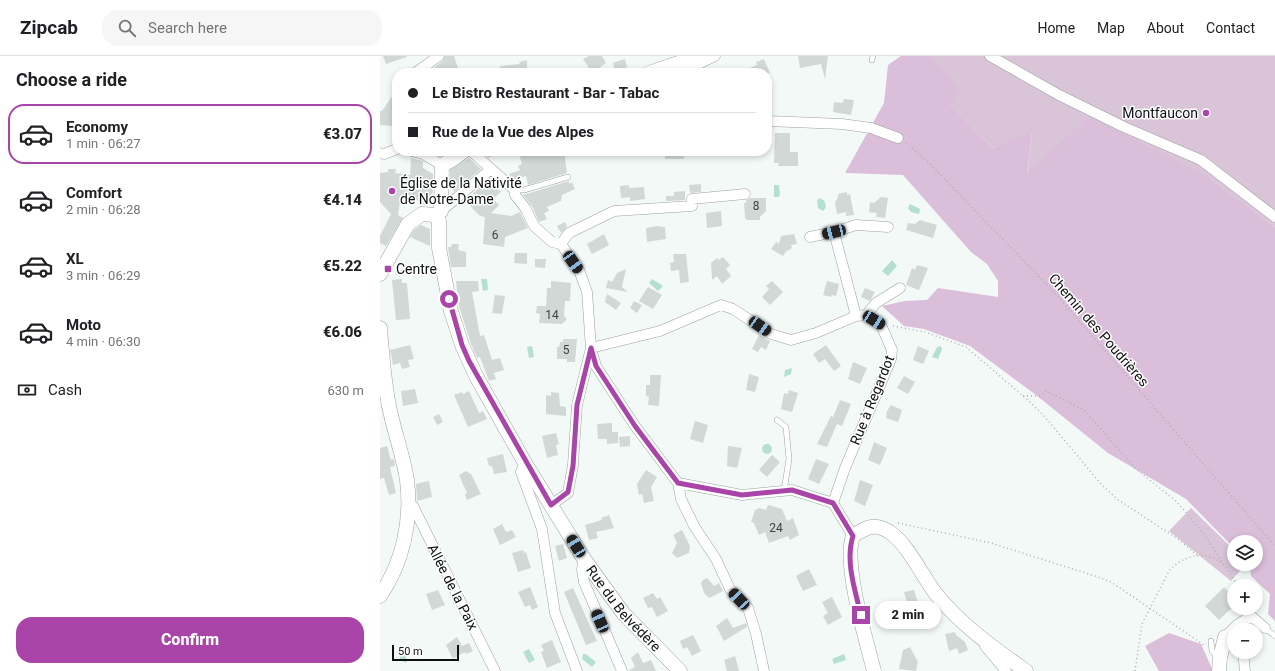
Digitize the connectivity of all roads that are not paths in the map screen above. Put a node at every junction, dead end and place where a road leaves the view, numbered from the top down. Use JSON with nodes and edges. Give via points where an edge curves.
{"nodes":[{"id":1,"x":439,"y":56,"type":"edge"},
{"id":2,"x":699,"y":56,"type":"edge"},
{"id":3,"x":715,"y":56,"type":"edge"},
{"id":4,"x":990,"y":56,"type":"edge"},
{"id":5,"x":422,"y":68,"type":"edge"},
{"id":6,"x":664,"y":68,"type":"edge"},
{"id":7,"x":690,"y":68,"type":"edge"},
{"id":8,"x":772,"y":121,"type":"edge"},
{"id":9,"x":898,"y":138,"type":"road end"},
{"id":10,"x":392,"y":151,"type":"edge"},
{"id":11,"x":381,"y":156,"type":"edge"},
{"id":12,"x":426,"y":156,"type":"edge"},
{"id":13,"x":457,"y":156,"type":"edge"},
{"id":14,"x":477,"y":156,"type":"edge"},
{"id":15,"x":442,"y":165,"type":"junction"},
{"id":16,"x":491,"y":168,"type":"junction"},
{"id":17,"x":568,"y":177,"type":"dead end"},
{"id":18,"x":515,"y":190,"type":"junction"},
{"id":19,"x":745,"y":194,"type":"dead end"},
{"id":20,"x":438,"y":213,"type":"junction"},
{"id":21,"x":1275,"y":217,"type":"edge"},
{"id":22,"x":888,"y":227,"type":"dead end"},
{"id":23,"x":834,"y":232,"type":"junction"},
{"id":24,"x":810,"y":237,"type":"dead end"},
{"id":25,"x":561,"y":244,"type":"junction"},
{"id":26,"x":380,"y":274,"type":"edge"},
{"id":27,"x":900,"y":288,"type":"dead end"},
{"id":28,"x":861,"y":315,"type":"junction"},
{"id":29,"x":380,"y":328,"type":"edge"},
{"id":30,"x":591,"y":348,"type":"junction"},
{"id":31,"x":777,"y":420,"type":"dead end"},
{"id":32,"x":525,"y":463,"type":"junction"},
{"id":33,"x":678,"y":483,"type":"junction"},
{"id":34,"x":784,"y":491,"type":"junction"},
{"id":35,"x":833,"y":503,"type":"junction"},
{"id":36,"x":551,"y":505,"type":"junction"},
{"id":37,"x":409,"y":506,"type":"junction"},
{"id":38,"x":853,"y":536,"type":"junction"},
{"id":39,"x":584,"y":559,"type":"junction"},
{"id":40,"x":380,"y":596,"type":"edge"},
{"id":41,"x":1240,"y":623,"type":"edge"},
{"id":42,"x":1259,"y":623,"type":"edge"},
{"id":43,"x":1265,"y":628,"type":"edge"},
{"id":44,"x":976,"y":636,"type":"junction"},
{"id":45,"x":1275,"y":636,"type":"edge"},
{"id":46,"x":1211,"y":641,"type":"dead end"},
{"id":47,"x":1227,"y":642,"type":"edge"},
{"id":48,"x":1243,"y":659,"type":"edge"},
{"id":49,"x":1217,"y":660,"type":"edge"},
{"id":50,"x":495,"y":671,"type":"edge"},
{"id":51,"x":577,"y":671,"type":"edge"},
{"id":52,"x":622,"y":671,"type":"edge"},
{"id":53,"x":680,"y":671,"type":"edge"},
{"id":54,"x":764,"y":671,"type":"edge"},
{"id":55,"x":874,"y":671,"type":"edge"},
{"id":56,"x":1006,"y":671,"type":"edge"},
{"id":57,"x":1026,"y":671,"type":"edge"},
{"id":58,"x":1245,"y":671,"type":"edge"}],
"edges":[{"from":1,"to":5,"type":"street"},
{"from":2,"to":6,"type":"street"},
{"from":3,"to":7,"type":"street"},
{"from":4,"to":21,"type":"street","via":[[1109,120],[1201,160]]},
{"from":8,"to":9,"type":"street","via":[[871,128]]},
{"from":10,"to":11,"type":"street"},
{"from":12,"to":15,"type":"street"},
{"from":13,"to":15,"type":"street"},
{"from":14,"to":16,"type":"street"},
{"from":15,"to":20,"type":"street","name":"Rue du Belvédère"},
{"from":16,"to":18,"type":"street"},
{"from":16,"to":20,"type":"street"},
{"from":17,"to":18,"type":"lane","via":[[524,190]]},
{"from":18,"to":25,"type":"street","via":[[515,196],[526,209],[534,226],[552,242]]},
{"from":19,"to":25,"type":"street","via":[[692,200],[692,206],[614,211],[569,233]]},
{"from":20,"to":26,"type":"street","via":[[422,214],[408,224]]},
{"from":20,"to":32,"type":"street","name":"Rue du Belvédère","via":[[439,248],[462,345],[476,376]]},
{"from":22,"to":23,"type":"street","via":[[856,225]]},
{"from":23,"to":24,"type":"street"},
{"from":23,"to":28,"type":"street"},
{"from":25,"to":30,"type":"street","via":[[579,270],[587,292]]},
{"from":27,"to":28,"type":"street"},
{"from":28,"to":30,"type":"street","via":[[791,340],[771,334],[733,309],[721,305],[660,331]]},
{"from":28,"to":35,"type":"street","name":"Rue à Regardot","via":[[881,325],[892,350],[891,358]]},
{"from":29,"to":37,"type":"street","via":[[387,392],[406,479]]},
{"from":30,"to":33,"type":"street","via":[[596,366]]},
{"from":30,"to":36,"type":"street","via":[[577,405],[573,466],[568,492]]},
{"from":31,"to":34,"type":"lane","via":[[786,427],[789,459]]},
{"from":32,"to":36,"type":"street","name":"Rue du Belvédère"},
{"from":32,"to":51,"type":"street","via":[[521,472],[542,529],[555,613]]},
{"from":33,"to":34,"type":"street","via":[[742,495]]},
{"from":33,"to":54,"type":"street","via":[[681,499],[694,526],[716,559],[730,589],[748,608]]},
{"from":34,"to":35,"type":"street","via":[[792,490]]},
{"from":35,"to":38,"type":"street"},
{"from":36,"to":39,"type":"street","name":"Rue du Belvédère"},
{"from":37,"to":40,"type":"street","via":[[405,539],[398,561]]},
{"from":37,"to":50,"type":"street","name":"Allée de la Paix","via":[[413,506]]},
{"from":38,"to":44,"type":"street","via":[[869,526],[880,527],[891,533],[937,595]]},
{"from":38,"to":55,"type":"street","via":[[850,546],[851,572]]},
{"from":39,"to":52,"type":"street","via":[[584,582]]},
{"from":39,"to":53,"type":"street","name":"Rue du Belvédère","via":[[623,613]]},
{"from":41,"to":42,"type":"street","via":[[1251,616]]},
{"from":43,"to":45,"type":"lane"},
{"from":44,"to":56,"type":"street"},
{"from":44,"to":57,"type":"street"},
{"from":46,"to":49,"type":"lane"},
{"from":47,"to":49,"type":"street"},
{"from":48,"to":58,"type":"street"}]}
